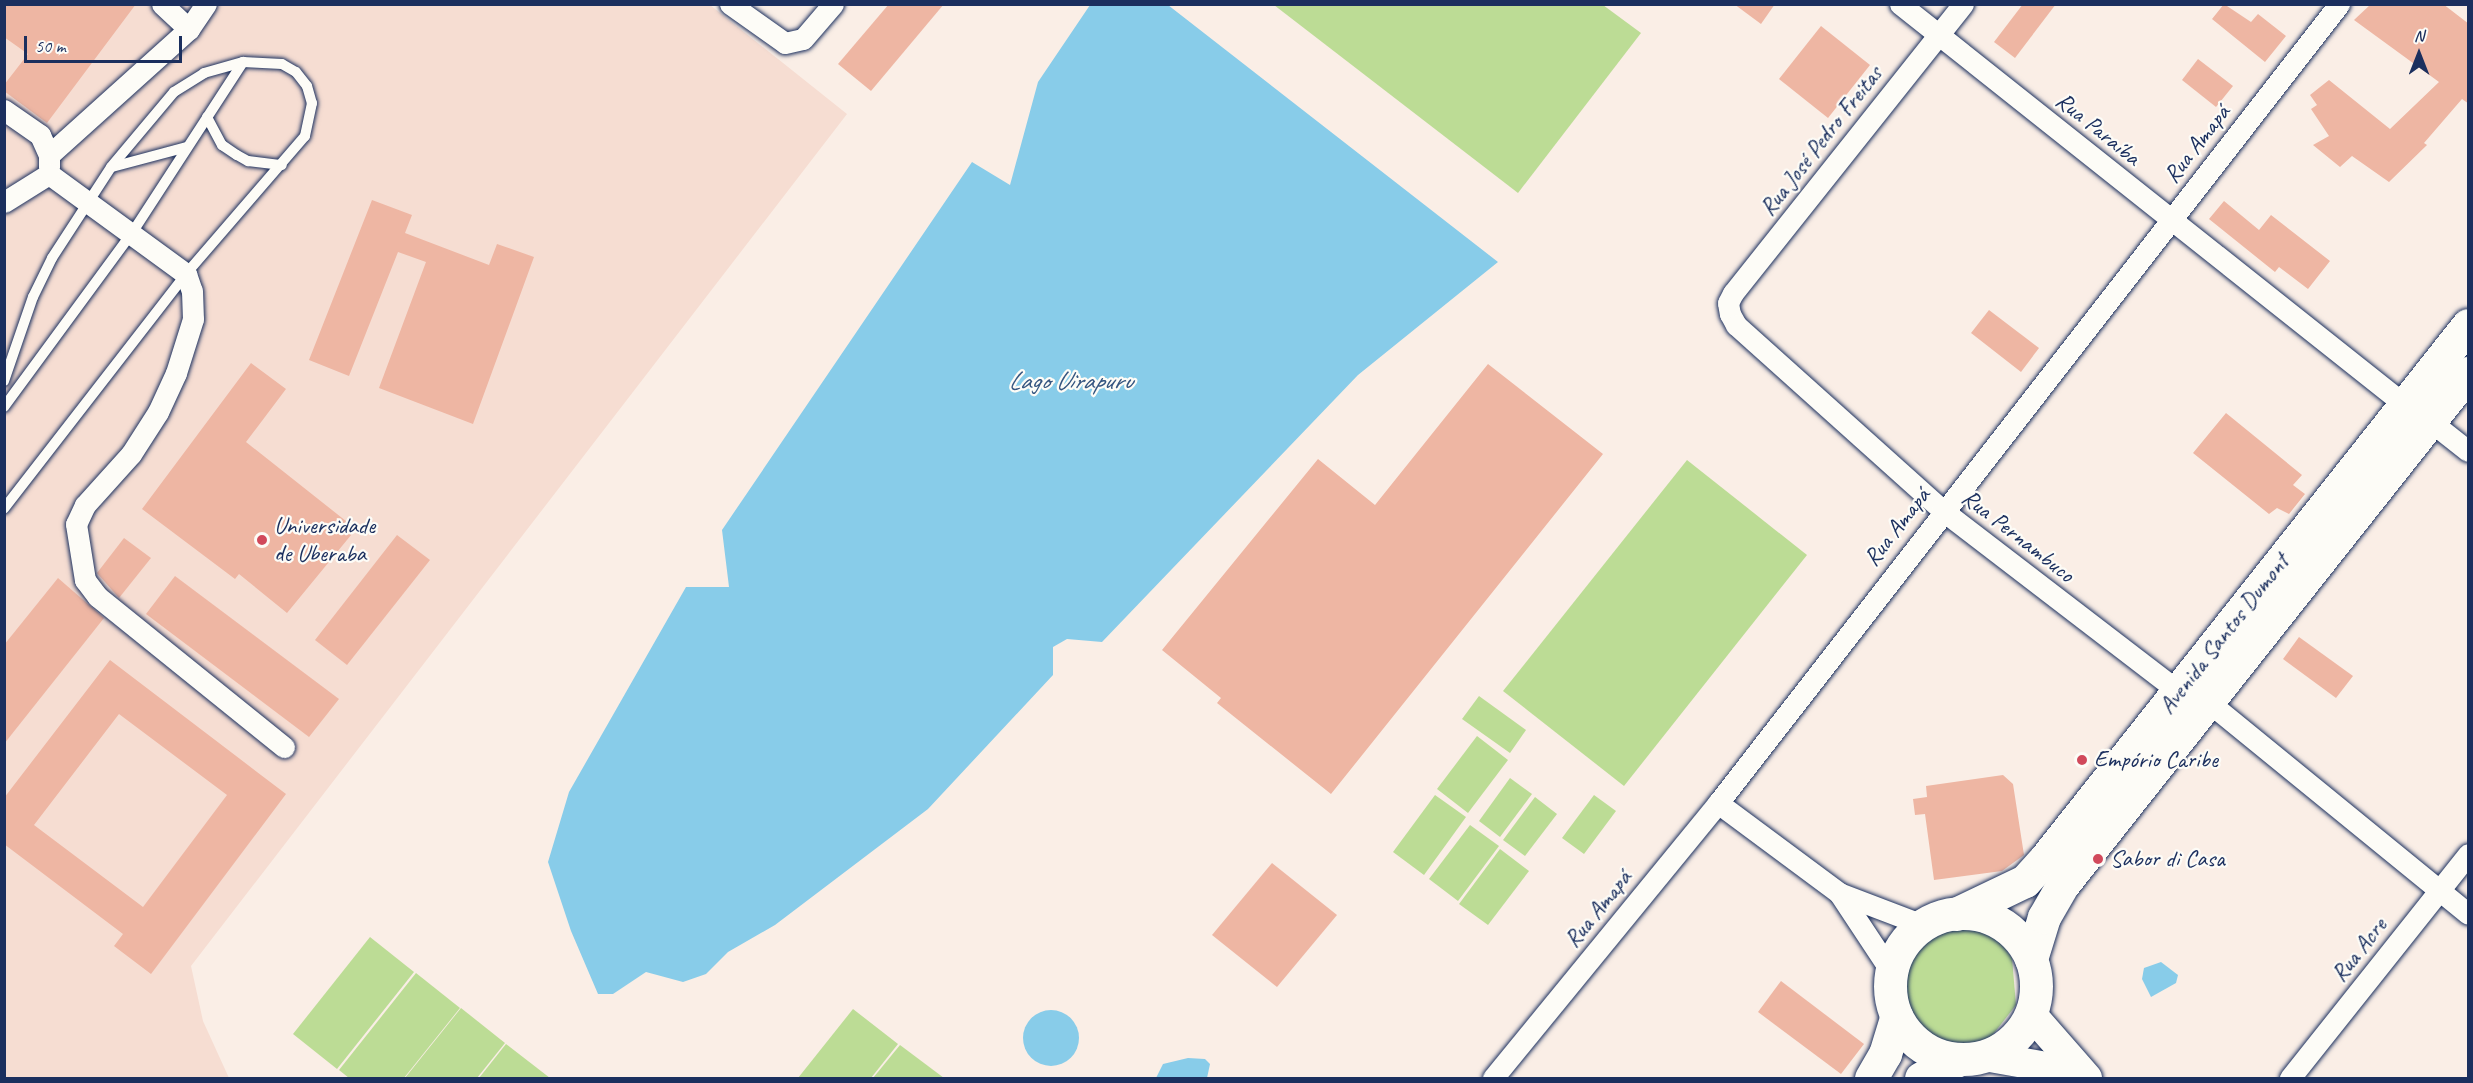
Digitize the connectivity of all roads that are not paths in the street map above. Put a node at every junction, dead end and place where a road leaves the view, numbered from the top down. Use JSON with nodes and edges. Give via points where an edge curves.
{"nodes":[{"id":1,"x":162,"y":4,"type":"edge"},
{"id":2,"x":206,"y":4,"type":"edge"},
{"id":3,"x":730,"y":4,"type":"edge"},
{"id":4,"x":833,"y":4,"type":"edge"},
{"id":5,"x":1900,"y":4,"type":"edge"},
{"id":6,"x":1963,"y":4,"type":"edge"},
{"id":7,"x":2339,"y":4,"type":"edge"},
{"id":8,"x":189,"y":29,"type":"junction"},
{"id":9,"x":1938,"y":34,"type":"junction"},
{"id":10,"x":243,"y":62,"type":"junction"},
{"id":11,"x":4,"y":110,"type":"edge"},
{"id":12,"x":207,"y":117,"type":"junction"},
{"id":13,"x":187,"y":147,"type":"junction"},
{"id":14,"x":49,"y":164,"type":"junction"},
{"id":15,"x":282,"y":165,"type":"junction"},
{"id":16,"x":111,"y":167,"type":"junction"},
{"id":17,"x":87,"y":200,"type":"junction"},
{"id":18,"x":4,"y":202,"type":"edge"},
{"id":19,"x":2171,"y":219,"type":"junction"},
{"id":20,"x":132,"y":233,"type":"junction"},
{"id":21,"x":186,"y":274,"type":"junction"},
{"id":22,"x":1730,"y":314,"type":"joint"},
{"id":23,"x":2469,"y":325,"type":"edge"},
{"id":24,"x":2469,"y":373,"type":"edge"},
{"id":25,"x":4,"y":381,"type":"edge"},
{"id":26,"x":4,"y":407,"type":"edge"},
{"id":27,"x":2418,"y":413,"type":"junction"},
{"id":28,"x":2469,"y":451,"type":"edge"},
{"id":29,"x":4,"y":509,"type":"edge"},
{"id":30,"x":1942,"y":510,"type":"junction"},
{"id":31,"x":2192,"y":696,"type":"junction"},
{"id":32,"x":284,"y":747,"type":"dead end"},
{"id":33,"x":1718,"y":803,"type":"junction"},
{"id":34,"x":2469,"y":854,"type":"edge"},
{"id":35,"x":2439,"y":890,"type":"junction"},
{"id":36,"x":1839,"y":893,"type":"junction"},
{"id":37,"x":1956,"y":914,"type":"junction"},
{"id":38,"x":2469,"y":914,"type":"edge"},
{"id":39,"x":1920,"y":924,"type":"junction"},
{"id":40,"x":2031,"y":959,"type":"junction"},
{"id":41,"x":1890,"y":970,"type":"junction"},
{"id":42,"x":2031,"y":1014,"type":"junction"},
{"id":43,"x":1896,"y":1017,"type":"junction"},
{"id":44,"x":1975,"y":1058,"type":"junction"},
{"id":45,"x":2084,"y":1076,"type":"edge"},
{"id":46,"x":1493,"y":1078,"type":"edge"},
{"id":47,"x":1871,"y":1078,"type":"edge"},
{"id":48,"x":1921,"y":1078,"type":"edge"},
{"id":49,"x":2290,"y":1078,"type":"edge"}],
"edges":[{"from":1,"to":8,"type":"street"},
{"from":2,"to":8,"type":"street"},
{"from":3,"to":4,"type":"street","via":[[777,40],[794,43],[810,33]]},
{"from":5,"to":9,"type":"street","name":"Rua Paraíba"},
{"from":6,"to":9,"type":"street","name":"Rua José Pedro Freitas"},
{"from":7,"to":19,"type":"street","name":"Rua Amapá"},
{"from":8,"to":14,"type":"street"},
{"from":9,"to":19,"type":"street","name":"Rua Paraíba"},
{"from":9,"to":22,"type":"street","name":"Rua José Pedro Freitas","via":[[1733,292],[1728,303]]},
{"from":10,"to":12,"type":"lane"},
{"from":10,"to":15,"type":"lane","via":[[282,64],[296,72],[307,86],[311,119],[305,136]]},
{"from":10,"to":16,"type":"lane","via":[[204,73],[174,92]]},
{"from":11,"to":14,"type":"street","via":[[40,135]]},
{"from":12,"to":13,"type":"lane"},
{"from":12,"to":15,"type":"lane","via":[[222,145],[237,155],[248,161]]},
{"from":13,"to":16,"type":"lane"},
{"from":13,"to":20,"type":"lane"},
{"from":14,"to":17,"type":"street"},
{"from":14,"to":18,"type":"street"},
{"from":15,"to":21,"type":"lane"},
{"from":16,"to":17,"type":"lane"},
{"from":17,"to":20,"type":"street"},
{"from":17,"to":25,"type":"lane","via":[[33,297]]},
{"from":19,"to":27,"type":"street","name":"Rua Paraíba"},
{"from":19,"to":30,"type":"street","name":"Rua Amapá"},
{"from":20,"to":21,"type":"street"},
{"from":20,"to":26,"type":"lane"},
{"from":21,"to":29,"type":"lane"},
{"from":21,"to":32,"type":"street","via":[[192,291],[192,320],[176,373],[131,454],[85,505],[76,524],[85,580],[99,597]]},
{"from":22,"to":30,"type":"street","name":"Rua Pernambuco","via":[[1736,325]]},
{"from":23,"to":27,"type":"main road","name":"Avenida Santos Dumont"},
{"from":24,"to":27,"type":"main road","name":"Avenida Santos Dumont"},
{"from":27,"to":28,"type":"street","name":"Rua Paraíba"},
{"from":27,"to":31,"type":"main road","name":"Avenida Santos Dumont"},
{"from":30,"to":31,"type":"street","name":"Rua Pernambuco"},
{"from":30,"to":33,"type":"street","name":"Rua Amapá"},
{"from":31,"to":35,"type":"street","name":"Rua Pernambuco"},
{"from":31,"to":37,"type":"main road","name":"Avenida Santos Dumont","via":[[2025,881]]},
{"from":31,"to":40,"type":"main road","name":"Avenida Santos Dumont","via":[[2061,887],[2044,917]]},
{"from":33,"to":36,"type":"street"},
{"from":33,"to":46,"type":"street","name":"Rua Amapá"},
{"from":34,"to":35,"type":"street","name":"Rua Acre"},
{"from":35,"to":38,"type":"street","name":"Rua Pernambuco"},
{"from":35,"to":49,"type":"street","name":"Rua Acre"},
{"from":36,"to":39,"type":"street"},
{"from":36,"to":41,"type":"street"},
{"from":37,"to":39,"type":"main road","name":"Avenida Santos Dumont"},
{"from":37,"to":40,"type":"main road","name":"Avenida Santos Dumont","via":[[1980,915],[2001,924],[2019,939]]},
{"from":39,"to":41,"type":"main road","via":[[1901,947]]},
{"from":40,"to":42,"type":"main road","name":"Avenida Santos Dumont","via":[[2036,978]]},
{"from":41,"to":43,"type":"main road"},
{"from":42,"to":44,"type":"main road","name":"Avenida Santos Dumont","via":[[2017,1035]]},
{"from":42,"to":45,"type":"street"},
{"from":43,"to":44,"type":"main road","via":[[1922,1047]]},
{"from":43,"to":47,"type":"main road","via":[[1885,1054]]},
{"from":44,"to":45,"type":"street"},
{"from":44,"to":48,"type":"main road","name":"Avenida Santos Dumont"}]}
